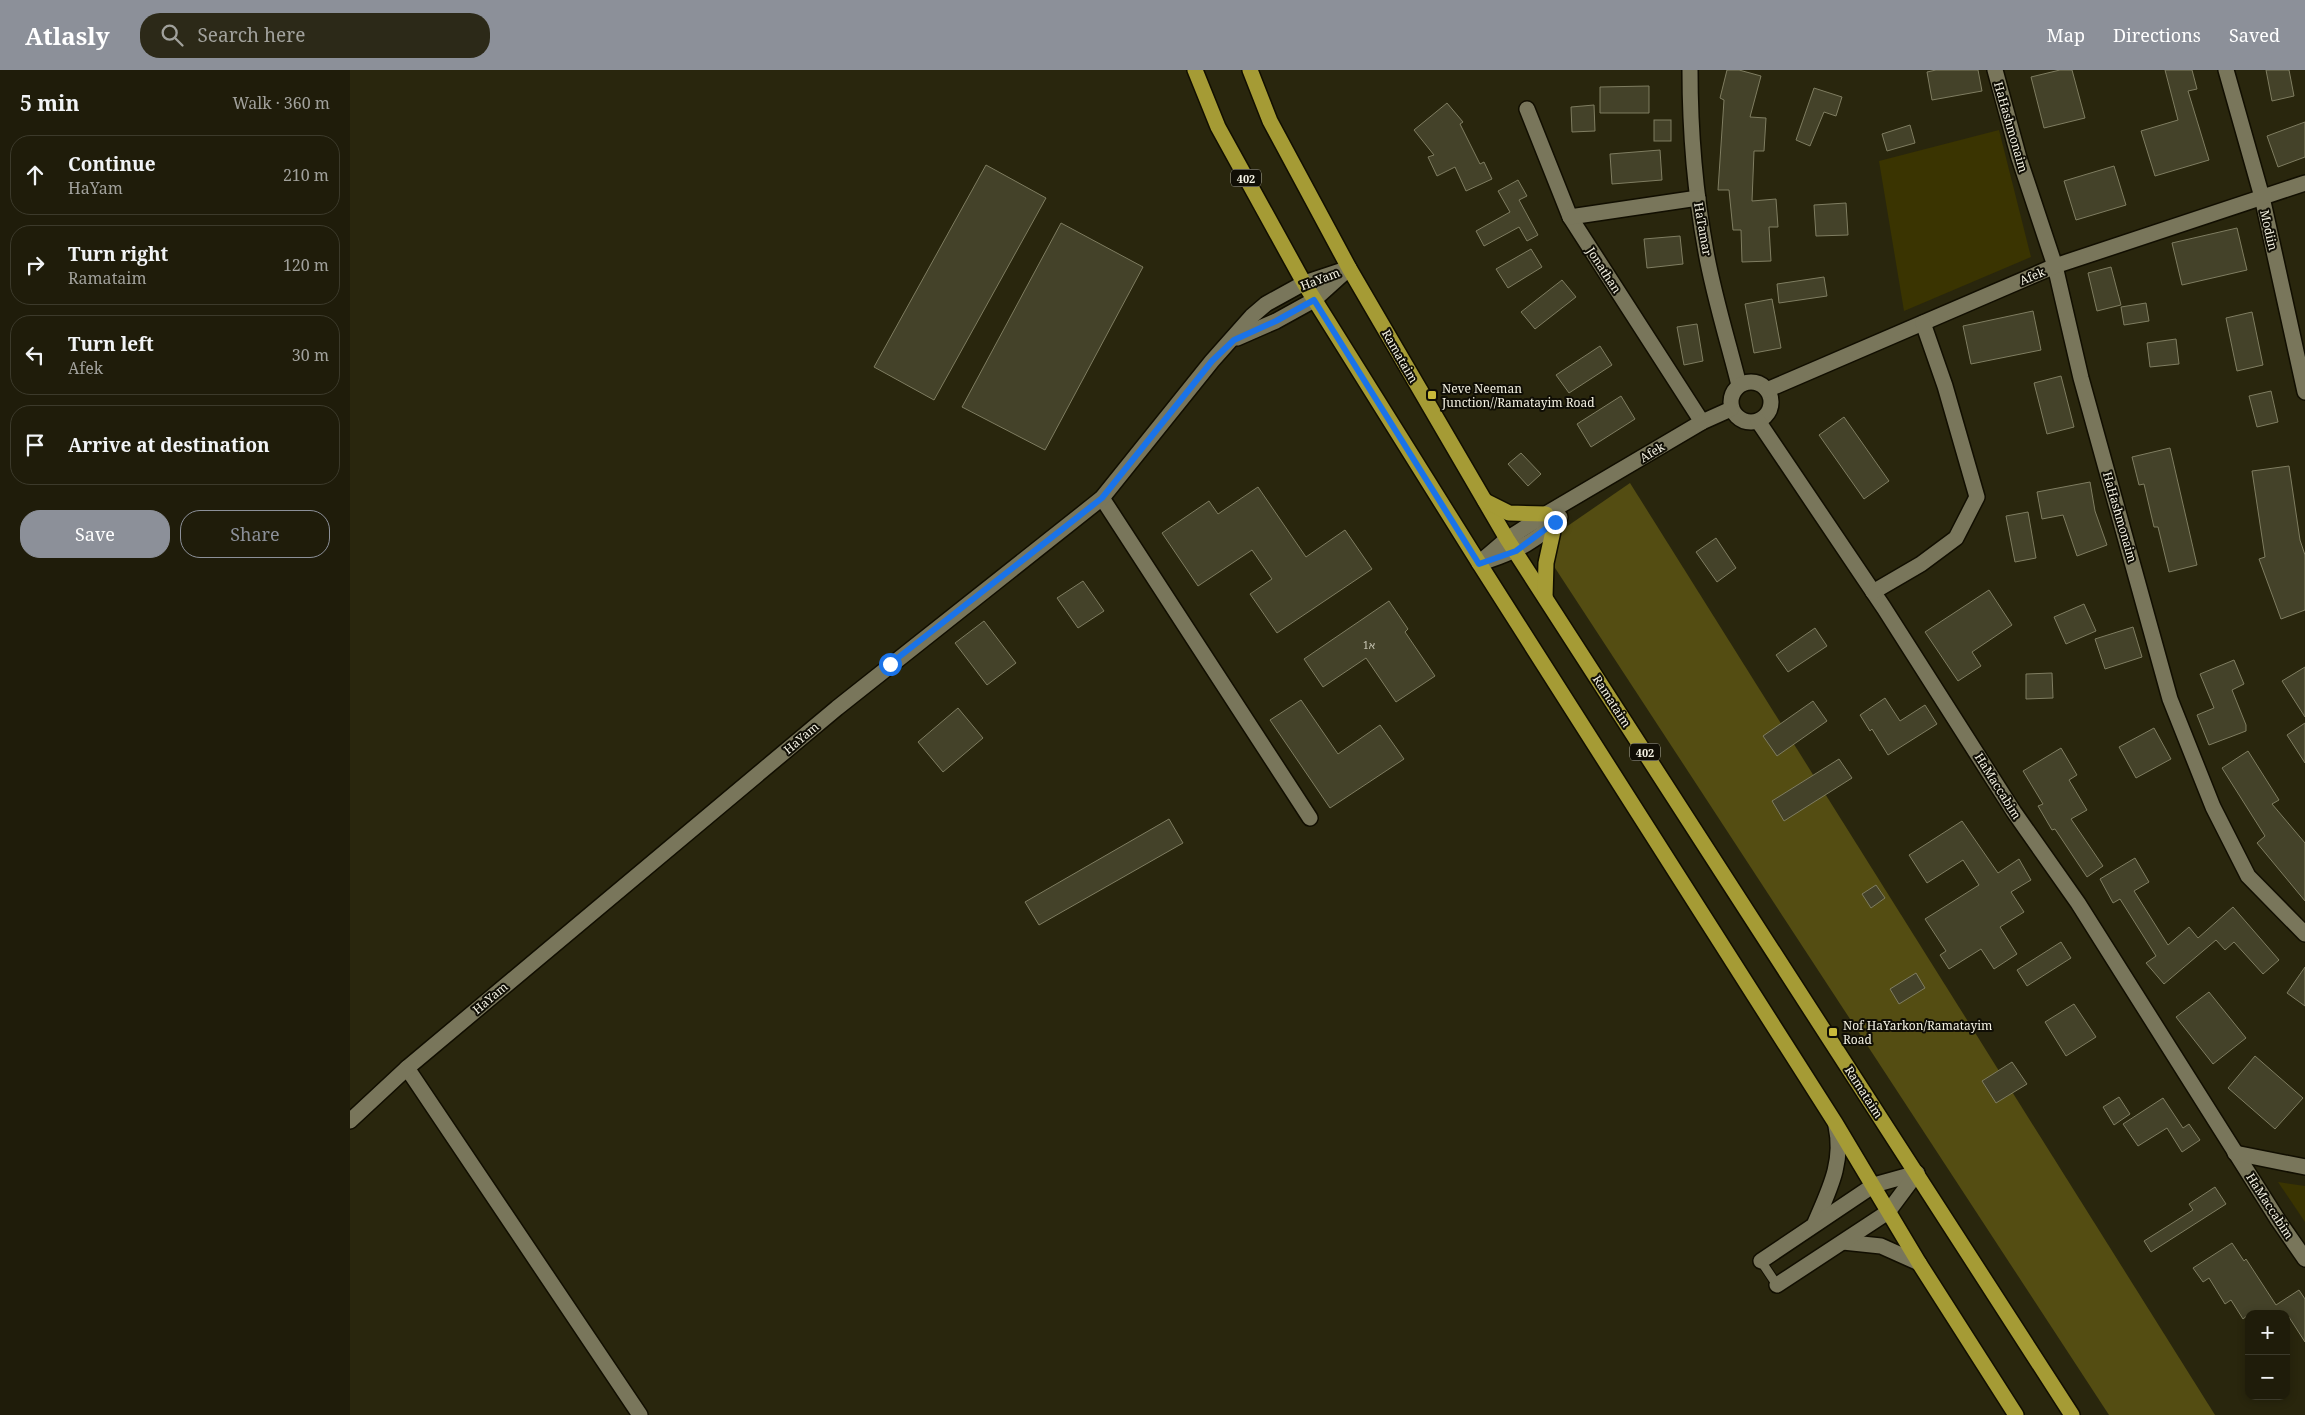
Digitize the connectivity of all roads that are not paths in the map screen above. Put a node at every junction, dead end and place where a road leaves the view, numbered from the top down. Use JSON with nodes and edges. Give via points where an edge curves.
{"nodes":[{"id":1,"x":1195,"y":70,"type":"edge"},
{"id":2,"x":1250,"y":70,"type":"edge"},
{"id":3,"x":1690,"y":70,"type":"edge"},
{"id":4,"x":1995,"y":70,"type":"edge"},
{"id":5,"x":2226,"y":70,"type":"edge"},
{"id":6,"x":1526,"y":109,"type":"dead end"},
{"id":7,"x":2305,"y":183,"type":"edge"},
{"id":8,"x":2262,"y":197,"type":"junction"},
{"id":9,"x":1698,"y":198,"type":"junction"},
{"id":10,"x":1570,"y":217,"type":"junction"},
{"id":11,"x":2055,"y":266,"type":"junction"},
{"id":12,"x":1349,"y":268,"type":"junction"},
{"id":13,"x":1304,"y":283,"type":"junction"},
{"id":14,"x":1314,"y":300,"type":"junction"},
{"id":15,"x":1922,"y":323,"type":"junction"},
{"id":16,"x":1234,"y":340,"type":"junction"},
{"id":17,"x":1740,"y":385,"type":"junction"},
{"id":18,"x":1767,"y":390,"type":"junction"},
{"id":19,"x":2305,"y":392,"type":"edge"},
{"id":20,"x":1731,"y":409,"type":"junction"},
{"id":21,"x":1758,"y":421,"type":"junction"},
{"id":22,"x":1702,"y":422,"type":"junction"},
{"id":23,"x":1102,"y":498,"type":"junction"},
{"id":24,"x":1483,"y":499,"type":"junction"},
{"id":25,"x":1550,"y":518,"type":"junction"},
{"id":26,"x":1511,"y":545,"type":"junction"},
{"id":27,"x":1479,"y":564,"type":"junction"},
{"id":28,"x":1873,"y":592,"type":"junction"},
{"id":29,"x":1545,"y":597,"type":"junction"},
{"id":30,"x":1310,"y":818,"type":"dead end"},
{"id":31,"x":2305,"y":934,"type":"edge"},
{"id":32,"x":407,"y":1068,"type":"junction"},
{"id":33,"x":350,"y":1121,"type":"edge"},
{"id":34,"x":1836,"y":1124,"type":"junction"},
{"id":35,"x":2235,"y":1152,"type":"junction"},
{"id":36,"x":2305,"y":1167,"type":"edge"},
{"id":37,"x":1916,"y":1173,"type":"junction"},
{"id":38,"x":1874,"y":1185,"type":"junction"},
{"id":39,"x":1888,"y":1212,"type":"junction"},
{"id":40,"x":1815,"y":1223,"type":"junction"},
{"id":41,"x":1843,"y":1242,"type":"junction"},
{"id":42,"x":2305,"y":1259,"type":"edge"},
{"id":43,"x":1761,"y":1261,"type":"joint"},
{"id":44,"x":1918,"y":1263,"type":"junction"},
{"id":45,"x":1777,"y":1285,"type":"joint"},
{"id":46,"x":640,"y":1415,"type":"edge"},
{"id":47,"x":2016,"y":1415,"type":"edge"},
{"id":48,"x":2072,"y":1415,"type":"edge"}],
"edges":[{"from":1,"to":13,"type":"main road","number":"402","via":[[1218,127]]},
{"from":2,"to":12,"type":"main road","name":"Ramataim","number":"402","via":[[1270,121]]},
{"from":3,"to":9,"type":"street","name":"HaTamar","via":[[1690,126]]},
{"from":4,"to":11,"type":"street","name":"HaHashmonaim","via":[[2019,158]]},
{"from":5,"to":8,"type":"street","name":"Modiin"},
{"from":6,"to":10,"type":"street","name":"Jonathan"},
{"from":7,"to":8,"type":"street","name":"Afek"},
{"from":8,"to":11,"type":"street","name":"Afek"},
{"from":8,"to":19,"type":"street","name":"Modiin"},
{"from":9,"to":10,"type":"street"},
{"from":9,"to":17,"type":"street","name":"HaTamar","via":[[1707,254]]},
{"from":10,"to":22,"type":"street","name":"Jonathan"},
{"from":11,"to":15,"type":"street","name":"Afek"},
{"from":11,"to":31,"type":"street","name":"HaHashmonaim","via":[[2081,378],[2170,699],[2206,789],[2248,876]]},
{"from":12,"to":13,"type":"street","name":"HaYam"},
{"from":12,"to":14,"type":"street","name":"HaYam"},
{"from":12,"to":24,"type":"main road","name":"Ramataim","number":"402"},
{"from":13,"to":14,"type":"main road","number":"402"},
{"from":13,"to":16,"type":"street","name":"HaYam","via":[[1266,304]]},
{"from":14,"to":16,"type":"street","name":"HaYam"},
{"from":14,"to":27,"type":"main road","number":"402"},
{"from":15,"to":18,"type":"street","name":"Afek"},
{"from":15,"to":28,"type":"street","via":[[1945,386],[1976,497],[1956,538],[1921,564]]},
{"from":16,"to":23,"type":"street","name":"HaYam","via":[[1212,361]]},
{"from":17,"to":18,"type":"street","via":[[1757,383]]},
{"from":17,"to":20,"type":"street","via":[[1732,396]]},
{"from":18,"to":21,"type":"street","via":[[1770,408]]},
{"from":20,"to":21,"type":"street","via":[[1739,419],[1752,423]]},
{"from":20,"to":22,"type":"street","name":"Afek"},
{"from":21,"to":28,"type":"street","name":"HaMaccabim"},
{"from":22,"to":25,"type":"street","name":"Afek","via":[[1576,498]]},
{"from":23,"to":30,"type":"street"},
{"from":23,"to":32,"type":"street","name":"HaYam","via":[[844,702]]},
{"from":24,"to":25,"type":"main road","via":[[1510,513]]},
{"from":24,"to":26,"type":"main road","name":"Ramataim","number":"402"},
{"from":25,"to":26,"type":"street","name":"Afek"},
{"from":25,"to":29,"type":"main road"},
{"from":26,"to":27,"type":"street","name":"Afek"},
{"from":26,"to":29,"type":"main road","name":"Ramataim","number":"402"},
{"from":27,"to":34,"type":"main road","number":"402"},
{"from":28,"to":35,"type":"street","name":"HaMaccabim","via":[[2014,812],[2078,903]]},
{"from":29,"to":37,"type":"main road","name":"Ramataim","number":"402"},
{"from":32,"to":33,"type":"street","name":"HaYam"},
{"from":32,"to":46,"type":"street"},
{"from":34,"to":38,"type":"main road","number":"402"},
{"from":34,"to":40,"type":"street","via":[[1840,1143],[1838,1158]]},
{"from":35,"to":36,"type":"street","name":"HaMaccabim"},
{"from":35,"to":42,"type":"street","name":"HaMaccabim"},
{"from":37,"to":38,"type":"street"},
{"from":37,"to":39,"type":"street"},
{"from":37,"to":48,"type":"main road","name":"Ramataim","number":"402"},
{"from":38,"to":39,"type":"main road","number":"402"},
{"from":38,"to":40,"type":"street"},
{"from":39,"to":41,"type":"street"},
{"from":39,"to":44,"type":"main road","number":"402"},
{"from":40,"to":43,"type":"street"},
{"from":41,"to":44,"type":"street","via":[[1881,1246]]},
{"from":41,"to":45,"type":"street"},
{"from":43,"to":45,"type":"lane"},
{"from":44,"to":47,"type":"main road","number":"402"}]}
